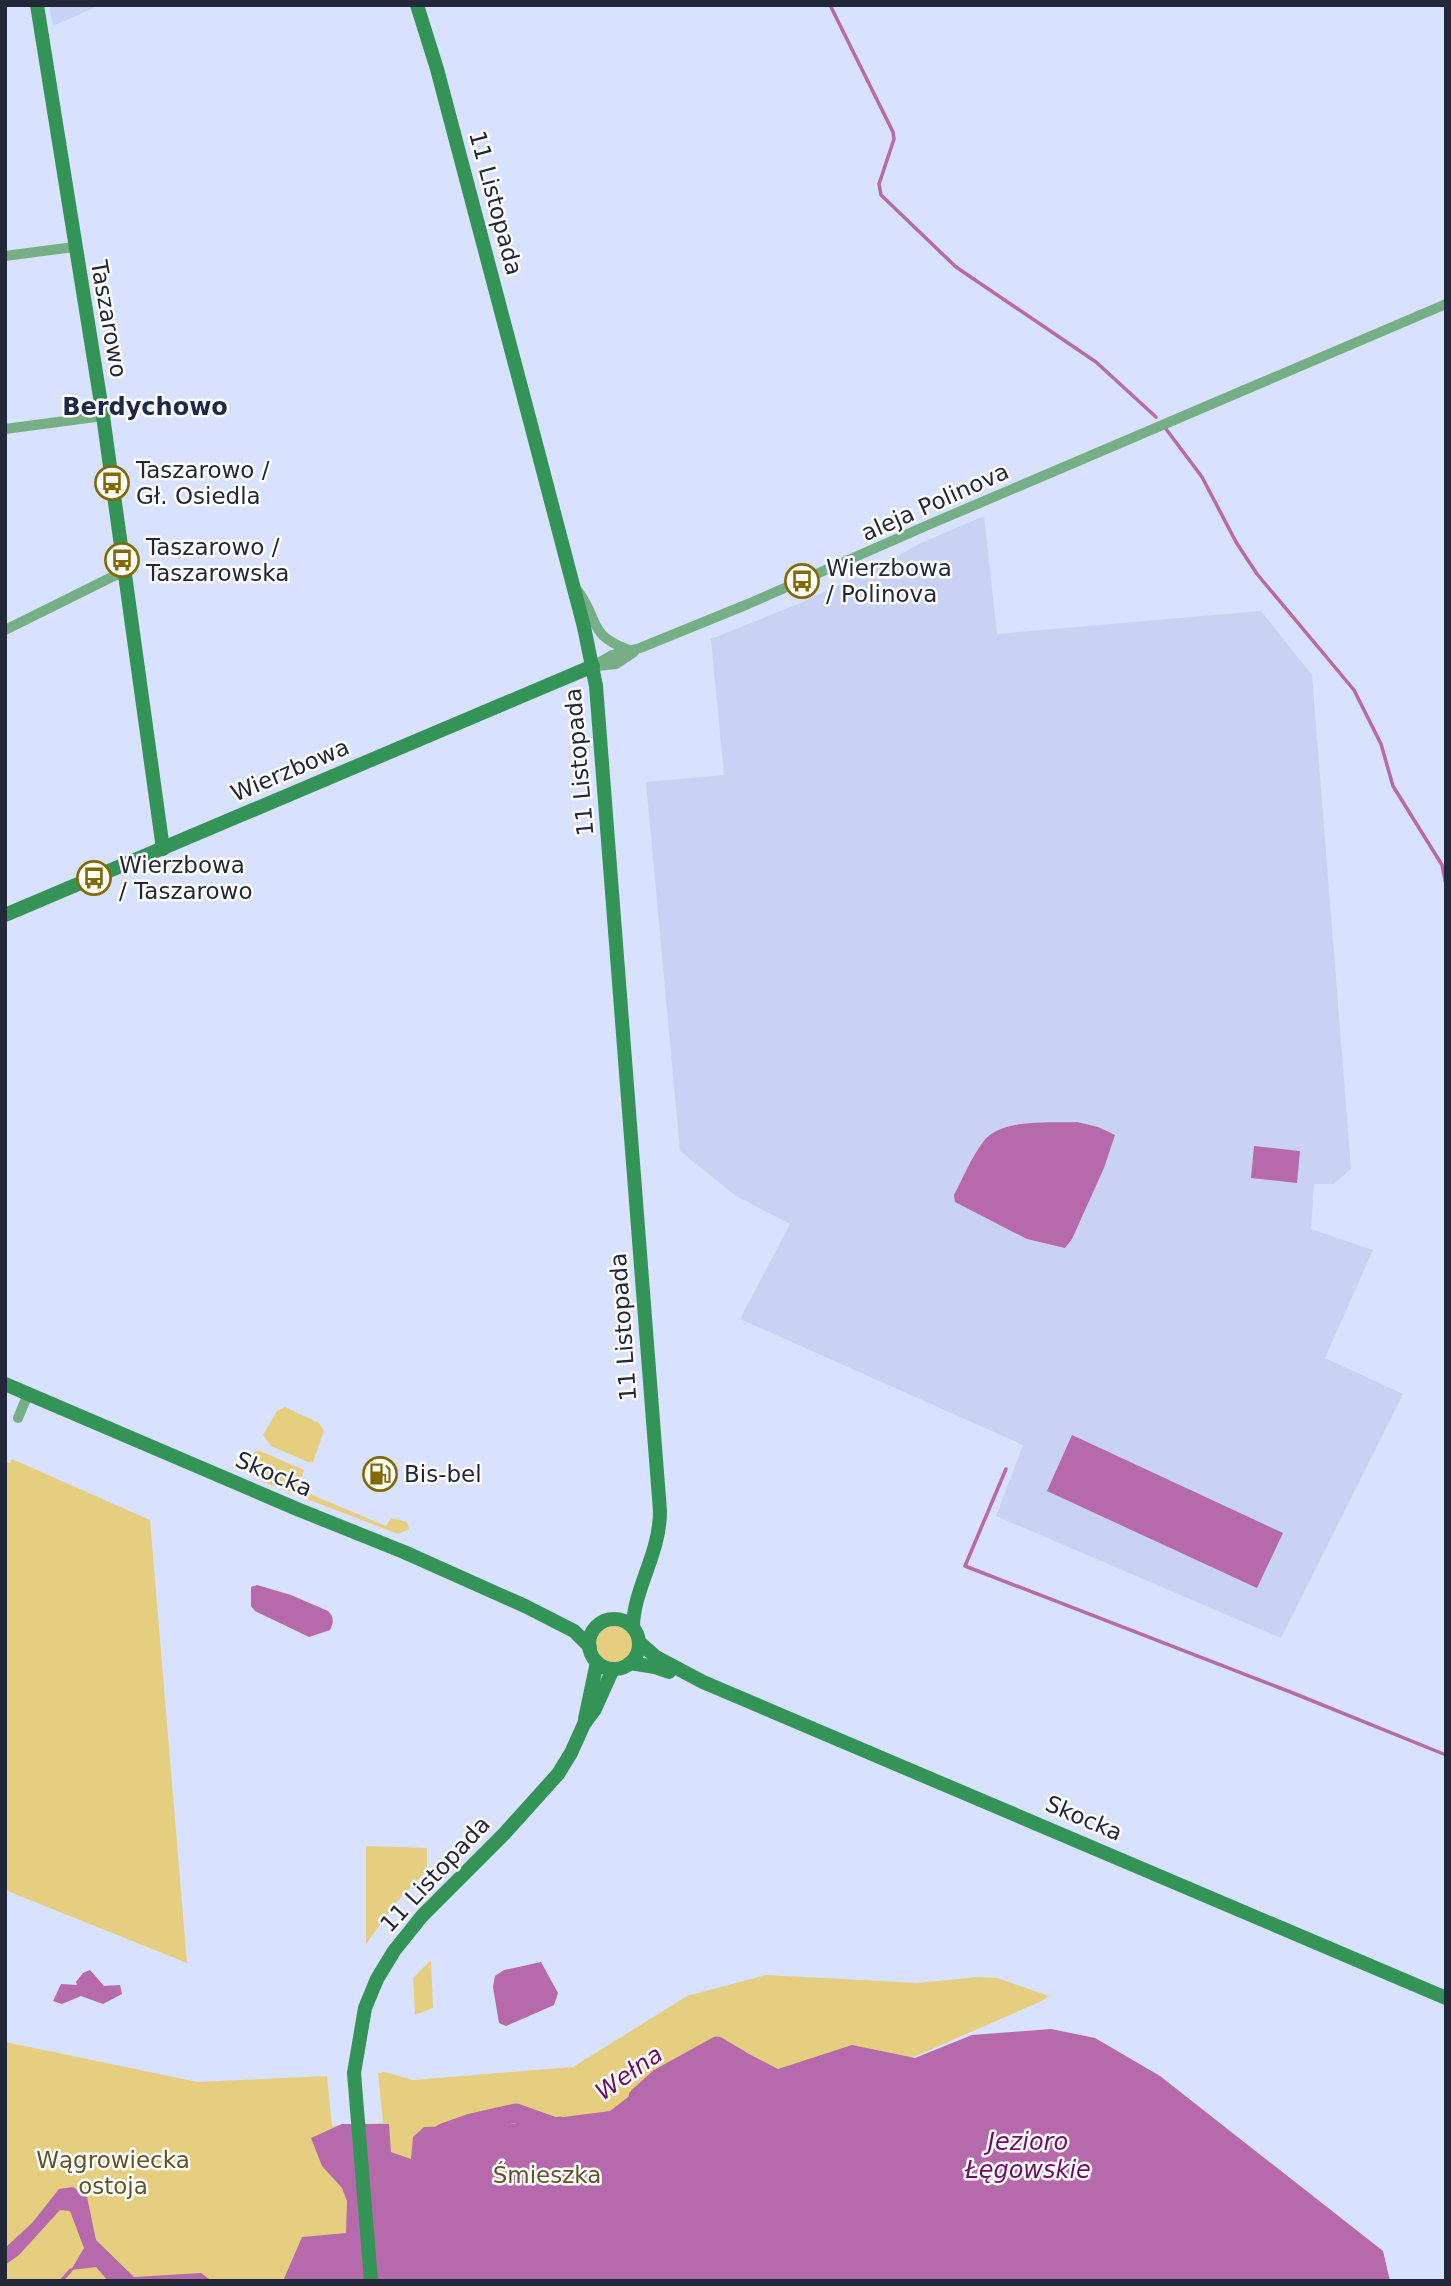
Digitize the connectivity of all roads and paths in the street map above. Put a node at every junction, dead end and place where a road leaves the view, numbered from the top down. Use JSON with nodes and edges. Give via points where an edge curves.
{"nodes":[{"id":1,"x":37,"y":5,"type":"edge"},
{"id":2,"x":417,"y":5,"type":"edge"},
{"id":3,"x":74,"y":247,"type":"junction"},
{"id":4,"x":5,"y":256,"type":"edge"},
{"id":5,"x":1446,"y":304,"type":"edge"},
{"id":6,"x":103,"y":416,"type":"junction"},
{"id":7,"x":5,"y":429,"type":"edge"},
{"id":8,"x":124,"y":571,"type":"junction"},
{"id":9,"x":573,"y":585,"type":"junction"},
{"id":10,"x":5,"y":630,"type":"edge"},
{"id":11,"x":635,"y":649,"type":"junction"},
{"id":12,"x":593,"y":666,"type":"junction"},
{"id":13,"x":163,"y":849,"type":"junction"},
{"id":14,"x":5,"y":915,"type":"edge"},
{"id":15,"x":5,"y":1384,"type":"edge"},
{"id":16,"x":29,"y":1394,"type":"junction"},
{"id":17,"x":18,"y":1418,"type":"dead end"},
{"id":18,"x":657,"y":1536,"type":"junction"},
{"id":19,"x":524,"y":1606,"type":"junction"},
{"id":20,"x":606,"y":1622,"type":"junction"},
{"id":21,"x":633,"y":1628,"type":"junction"},
{"id":22,"x":639,"y":1642,"type":"junction"},
{"id":23,"x":590,"y":1647,"type":"junction"},
{"id":24,"x":597,"y":1662,"type":"junction"},
{"id":25,"x":630,"y":1663,"type":"junction"},
{"id":26,"x":613,"y":1669,"type":"junction"},
{"id":27,"x":704,"y":1682,"type":"junction"},
{"id":28,"x":584,"y":1724,"type":"junction"},
{"id":29,"x":1446,"y":1998,"type":"edge"},
{"id":30,"x":371,"y":2281,"type":"edge"}],
"edges":[{"from":1,"to":3,"type":"main road","name":"Taszarowo"},
{"from":2,"to":9,"type":"main road","name":"11 Listopada"},
{"from":3,"to":4,"type":"street"},
{"from":3,"to":6,"type":"main road","name":"Taszarowo"},
{"from":5,"to":11,"type":"street","name":"aleja Polinova"},
{"from":6,"to":7,"type":"street"},
{"from":6,"to":8,"type":"main road","name":"Taszarowo"},
{"from":8,"to":10,"type":"street"},
{"from":8,"to":13,"type":"main road","name":"Taszarowo"},
{"from":9,"to":11,"type":"street","via":[[591,609],[597,632],[614,644]]},
{"from":9,"to":12,"type":"main road","name":"11 Listopada"},
{"from":11,"to":12,"type":"street","name":"aleja Polinova","via":[[616,664]]},
{"from":12,"to":13,"type":"main road","name":"Wierzbowa"},
{"from":12,"to":18,"type":"main road","name":"11 Listopada","via":[[657,1459]]},
{"from":13,"to":14,"type":"main road","name":"Wierzbowa"},
{"from":15,"to":16,"type":"main road","name":"Skocka"},
{"from":16,"to":17,"type":"street"},
{"from":16,"to":19,"type":"main road","name":"Skocka"},
{"from":18,"to":20,"type":"main road","name":"11 Listopada","via":[[625,1605]]},
{"from":18,"to":21,"type":"main road","name":"11 Listopada"},
{"from":19,"to":20,"type":"main road","name":"Skocka","via":[[582,1624]]},
{"from":19,"to":23,"type":"main road","name":"Skocka","via":[[574,1631]]},
{"from":20,"to":21,"type":"main road","via":[[620,1620]]},
{"from":20,"to":23,"type":"main road","via":[[593,1630]]},
{"from":21,"to":22,"type":"main road"},
{"from":22,"to":25,"type":"main road"},
{"from":22,"to":27,"type":"main road","name":"Skocka","via":[[656,1657]]},
{"from":23,"to":24,"type":"main road"},
{"from":24,"to":26,"type":"main road"},
{"from":24,"to":28,"type":"main road","name":"11 Listopada"},
{"from":25,"to":26,"type":"main road"},
{"from":25,"to":27,"type":"main road","name":"Skocka"},
{"from":26,"to":28,"type":"main road","name":"11 Listopada"},
{"from":27,"to":29,"type":"main road","name":"Skocka"},
{"from":28,"to":30,"type":"main road","name":"11 Listopada","via":[[558,1774],[422,1916],[388,1961],[365,2008],[354,2073]]}]}
